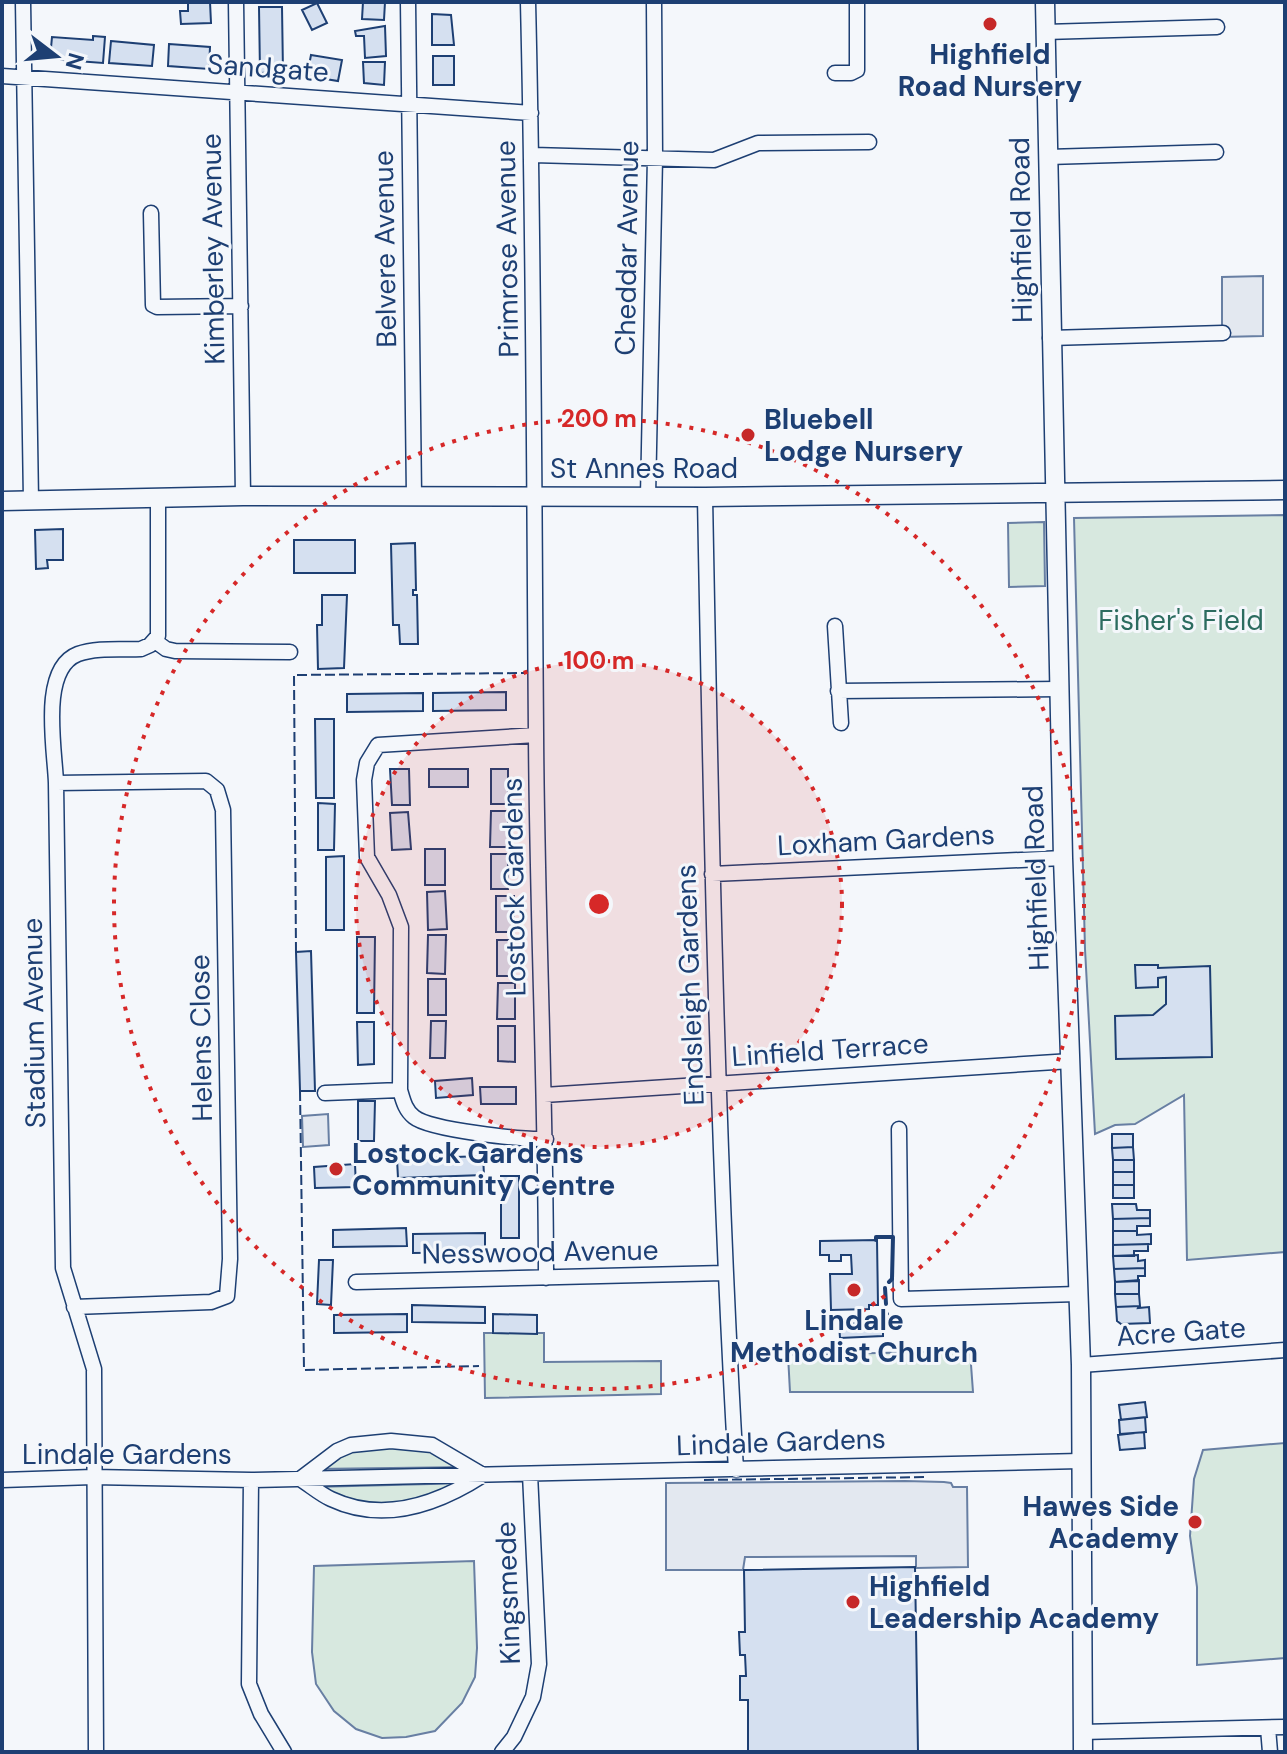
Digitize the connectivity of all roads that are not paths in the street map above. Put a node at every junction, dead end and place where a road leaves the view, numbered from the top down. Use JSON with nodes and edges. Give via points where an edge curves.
{"nodes":[{"id":1,"x":23,"y":2,"type":"edge"},
{"id":2,"x":236,"y":2,"type":"edge"},
{"id":3,"x":408,"y":2,"type":"edge"},
{"id":4,"x":528,"y":2,"type":"edge"},
{"id":5,"x":654,"y":2,"type":"edge"},
{"id":6,"x":857,"y":2,"type":"edge"},
{"id":7,"x":1045,"y":2,"type":"edge"},
{"id":8,"x":1217,"y":27,"type":"dead end"},
{"id":9,"x":1045,"y":32,"type":"junction"},
{"id":10,"x":835,"y":73,"type":"dead end"},
{"id":11,"x":2,"y":76,"type":"edge"},
{"id":12,"x":24,"y":77,"type":"junction"},
{"id":13,"x":236,"y":92,"type":"junction"},
{"id":14,"x":409,"y":105,"type":"junction"},
{"id":15,"x":531,"y":113,"type":"junction"},
{"id":16,"x":869,"y":142,"type":"dead end"},
{"id":17,"x":1216,"y":152,"type":"dead end"},
{"id":18,"x":533,"y":155,"type":"junction"},
{"id":19,"x":1048,"y":157,"type":"junction"},
{"id":20,"x":655,"y":158,"type":"junction"},
{"id":21,"x":151,"y":213,"type":"dead end"},
{"id":22,"x":241,"y":306,"type":"junction"},
{"id":23,"x":1223,"y":333,"type":"dead end"},
{"id":24,"x":1050,"y":338,"type":"junction"},
{"id":25,"x":1285,"y":490,"type":"edge"},
{"id":26,"x":1055,"y":493,"type":"junction"},
{"id":27,"x":536,"y":495,"type":"junction"},
{"id":28,"x":243,"y":496,"type":"junction"},
{"id":29,"x":414,"y":496,"type":"junction"},
{"id":30,"x":648,"y":496,"type":"junction"},
{"id":31,"x":705,"y":497,"type":"junction"},
{"id":32,"x":158,"y":498,"type":"junction"},
{"id":33,"x":31,"y":500,"type":"junction"},
{"id":34,"x":2,"y":501,"type":"edge"},
{"id":35,"x":835,"y":626,"type":"dead end"},
{"id":36,"x":155,"y":641,"type":"junction"},
{"id":37,"x":290,"y":652,"type":"dead end"},
{"id":38,"x":1058,"y":689,"type":"junction"},
{"id":39,"x":838,"y":691,"type":"junction"},
{"id":40,"x":841,"y":723,"type":"dead end"},
{"id":41,"x":536,"y":735,"type":"junction"},
{"id":42,"x":56,"y":783,"type":"junction"},
{"id":43,"x":1063,"y":858,"type":"junction"},
{"id":44,"x":712,"y":874,"type":"junction"},
{"id":45,"x":1071,"y":1061,"type":"junction"},
{"id":46,"x":719,"y":1083,"type":"junction"},
{"id":47,"x":400,"y":1090,"type":"junction"},
{"id":48,"x":325,"y":1093,"type":"dead end"},
{"id":49,"x":544,"y":1095,"type":"junction"},
{"id":50,"x":899,"y":1129,"type":"dead end"},
{"id":51,"x":546,"y":1139,"type":"junction"},
{"id":52,"x":724,"y":1273,"type":"junction"},
{"id":53,"x":546,"y":1278,"type":"junction"},
{"id":54,"x":356,"y":1282,"type":"dead end"},
{"id":55,"x":1078,"y":1294,"type":"junction"},
{"id":56,"x":74,"y":1307,"type":"junction"},
{"id":57,"x":1285,"y":1350,"type":"edge"},
{"id":58,"x":1081,"y":1365,"type":"junction"},
{"id":59,"x":1080,"y":1461,"type":"junction"},
{"id":60,"x":736,"y":1470,"type":"junction"},
{"id":61,"x":530,"y":1474,"type":"junction"},
{"id":62,"x":483,"y":1475,"type":"junction"},
{"id":63,"x":93,"y":1477,"type":"junction"},
{"id":64,"x":300,"y":1479,"type":"junction"},
{"id":65,"x":2,"y":1480,"type":"edge"},
{"id":66,"x":251,"y":1480,"type":"junction"},
{"id":67,"x":1285,"y":1727,"type":"edge"},
{"id":68,"x":1268,"y":1728,"type":"junction"},
{"id":69,"x":1082,"y":1732,"type":"junction"},
{"id":70,"x":282,"y":1751,"type":"edge"},
{"id":71,"x":504,"y":1751,"type":"edge"},
{"id":72,"x":96,"y":1752,"type":"edge"},
{"id":73,"x":1083,"y":1752,"type":"edge"},
{"id":74,"x":1270,"y":1752,"type":"edge"}],
"edges":[{"from":1,"to":12,"type":"street"},
{"from":2,"to":13,"type":"street","name":"Kimberley Avenue"},
{"from":3,"to":14,"type":"street","name":"Belvere Avenue"},
{"from":4,"to":15,"type":"street","name":"Primrose Avenue"},
{"from":5,"to":20,"type":"street","name":"Cheddar Avenue"},
{"from":6,"to":10,"type":"street","via":[[857,70]]},
{"from":7,"to":9,"type":"street","name":"Highfield Road"},
{"from":8,"to":9,"type":"street"},
{"from":9,"to":19,"type":"street","name":"Highfield Road"},
{"from":11,"to":12,"type":"street","name":"Sandgate"},
{"from":12,"to":13,"type":"street","name":"Sandgate"},
{"from":12,"to":33,"type":"street"},
{"from":13,"to":14,"type":"street","name":"Sandgate"},
{"from":13,"to":22,"type":"street","name":"Kimberley Avenue"},
{"from":14,"to":15,"type":"street","name":"Sandgate"},
{"from":14,"to":29,"type":"street","name":"Belvere Avenue"},
{"from":15,"to":18,"type":"street","name":"Primrose Avenue"},
{"from":16,"to":20,"type":"street","via":[[758,143],[714,160]]},
{"from":17,"to":19,"type":"street"},
{"from":18,"to":20,"type":"street"},
{"from":18,"to":27,"type":"street","name":"Primrose Avenue"},
{"from":19,"to":24,"type":"street","name":"Highfield Road"},
{"from":20,"to":30,"type":"street","name":"Cheddar Avenue"},
{"from":21,"to":22,"type":"street","via":[[153,305]]},
{"from":22,"to":28,"type":"street","name":"Kimberley Avenue"},
{"from":23,"to":24,"type":"street"},
{"from":24,"to":26,"type":"street","name":"Highfield Road"},
{"from":25,"to":26,"type":"street","name":"St Annes Road"},
{"from":26,"to":31,"type":"street","name":"St Annes Road"},
{"from":26,"to":38,"type":"street","name":"Highfield Road"},
{"from":27,"to":29,"type":"street","name":"St Annes Road"},
{"from":27,"to":30,"type":"street","name":"St Annes Road"},
{"from":27,"to":41,"type":"street","name":"Lostock Gardens"},
{"from":28,"to":29,"type":"street","name":"St Annes Road"},
{"from":28,"to":32,"type":"street","name":"St Annes Road"},
{"from":30,"to":31,"type":"street","name":"St Annes Road"},
{"from":31,"to":44,"type":"street","name":"Endsleigh Gardens"},
{"from":32,"to":33,"type":"street","name":"St Annes Road"},
{"from":32,"to":36,"type":"street"},
{"from":33,"to":34,"type":"street","name":"St Annes Road"},
{"from":35,"to":39,"type":"street"},
{"from":36,"to":37,"type":"street","name":"Stadium Avenue","via":[[175,651]]},
{"from":36,"to":42,"type":"street","name":"Stadium Avenue","via":[[141,649],[80,653],[60,669],[52,708]]},
{"from":38,"to":39,"type":"street"},
{"from":38,"to":43,"type":"street","name":"Highfield Road"},
{"from":39,"to":40,"type":"street"},
{"from":41,"to":47,"type":"street","via":[[378,745],[367,763],[367,857],[401,927]]},
{"from":41,"to":49,"type":"street","name":"Lostock Gardens"},
{"from":42,"to":56,"type":"street","name":"Stadium Avenue","via":[[63,1268]]},
{"from":42,"to":56,"type":"street","name":"Helens Close","via":[[206,781],[217,790],[223,810],[227,1296],[211,1302]]},
{"from":43,"to":44,"type":"street","name":"Loxham Gardens"},
{"from":43,"to":45,"type":"street","name":"Highfield Road"},
{"from":44,"to":46,"type":"street","name":"Endsleigh Gardens"},
{"from":45,"to":46,"type":"street","name":"Linfield Terrace"},
{"from":45,"to":55,"type":"street","name":"Highfield Road"},
{"from":46,"to":49,"type":"street","name":"Linfield Terrace"},
{"from":46,"to":52,"type":"street","name":"Endsleigh Gardens"},
{"from":47,"to":48,"type":"street"},
{"from":47,"to":51,"type":"street","via":[[416,1119],[525,1140]]},
{"from":49,"to":51,"type":"street","name":"Lostock Gardens"},
{"from":50,"to":55,"type":"street","via":[[901,1299]]},
{"from":51,"to":53,"type":"street","name":"Lostock Gardens"},
{"from":52,"to":53,"type":"street","name":"Nesswood Avenue"},
{"from":52,"to":60,"type":"street","name":"Endsleigh Gardens"},
{"from":53,"to":54,"type":"street","name":"Nesswood Avenue"},
{"from":55,"to":58,"type":"street","name":"Highfield Road"},
{"from":56,"to":63,"type":"street","name":"Stadium Avenue","via":[[94,1369]]},
{"from":57,"to":58,"type":"street","name":"Acre Gate"},
{"from":58,"to":59,"type":"street","name":"Highfield Road"},
{"from":59,"to":60,"type":"street","name":"Lindale Gardens"},
{"from":59,"to":69,"type":"street","name":"Highfield Road"},
{"from":60,"to":61,"type":"street","name":"Lindale Gardens"},
{"from":61,"to":62,"type":"street","name":"Lindale Gardens"},
{"from":61,"to":71,"type":"street","name":"Kingsmede","via":[[539,1664],[533,1697]]},
{"from":62,"to":64,"type":"street","name":"Lindale Gardens"},
{"from":62,"to":64,"type":"street","via":[[436,1502],[382,1509],[331,1499]]},
{"from":62,"to":64,"type":"street","via":[[432,1445],[391,1441],[351,1445]]},
{"from":63,"to":65,"type":"street","name":"Lindale Gardens"},
{"from":63,"to":66,"type":"street","name":"Lindale Gardens"},
{"from":63,"to":72,"type":"street","name":"Stadium Avenue"},
{"from":64,"to":66,"type":"street","name":"Lindale Gardens"},
{"from":66,"to":70,"type":"street","via":[[249,1684]]},
{"from":67,"to":68,"type":"street"},
{"from":68,"to":69,"type":"street"},
{"from":68,"to":74,"type":"street"},
{"from":69,"to":73,"type":"street","name":"Highfield Road"}]}
